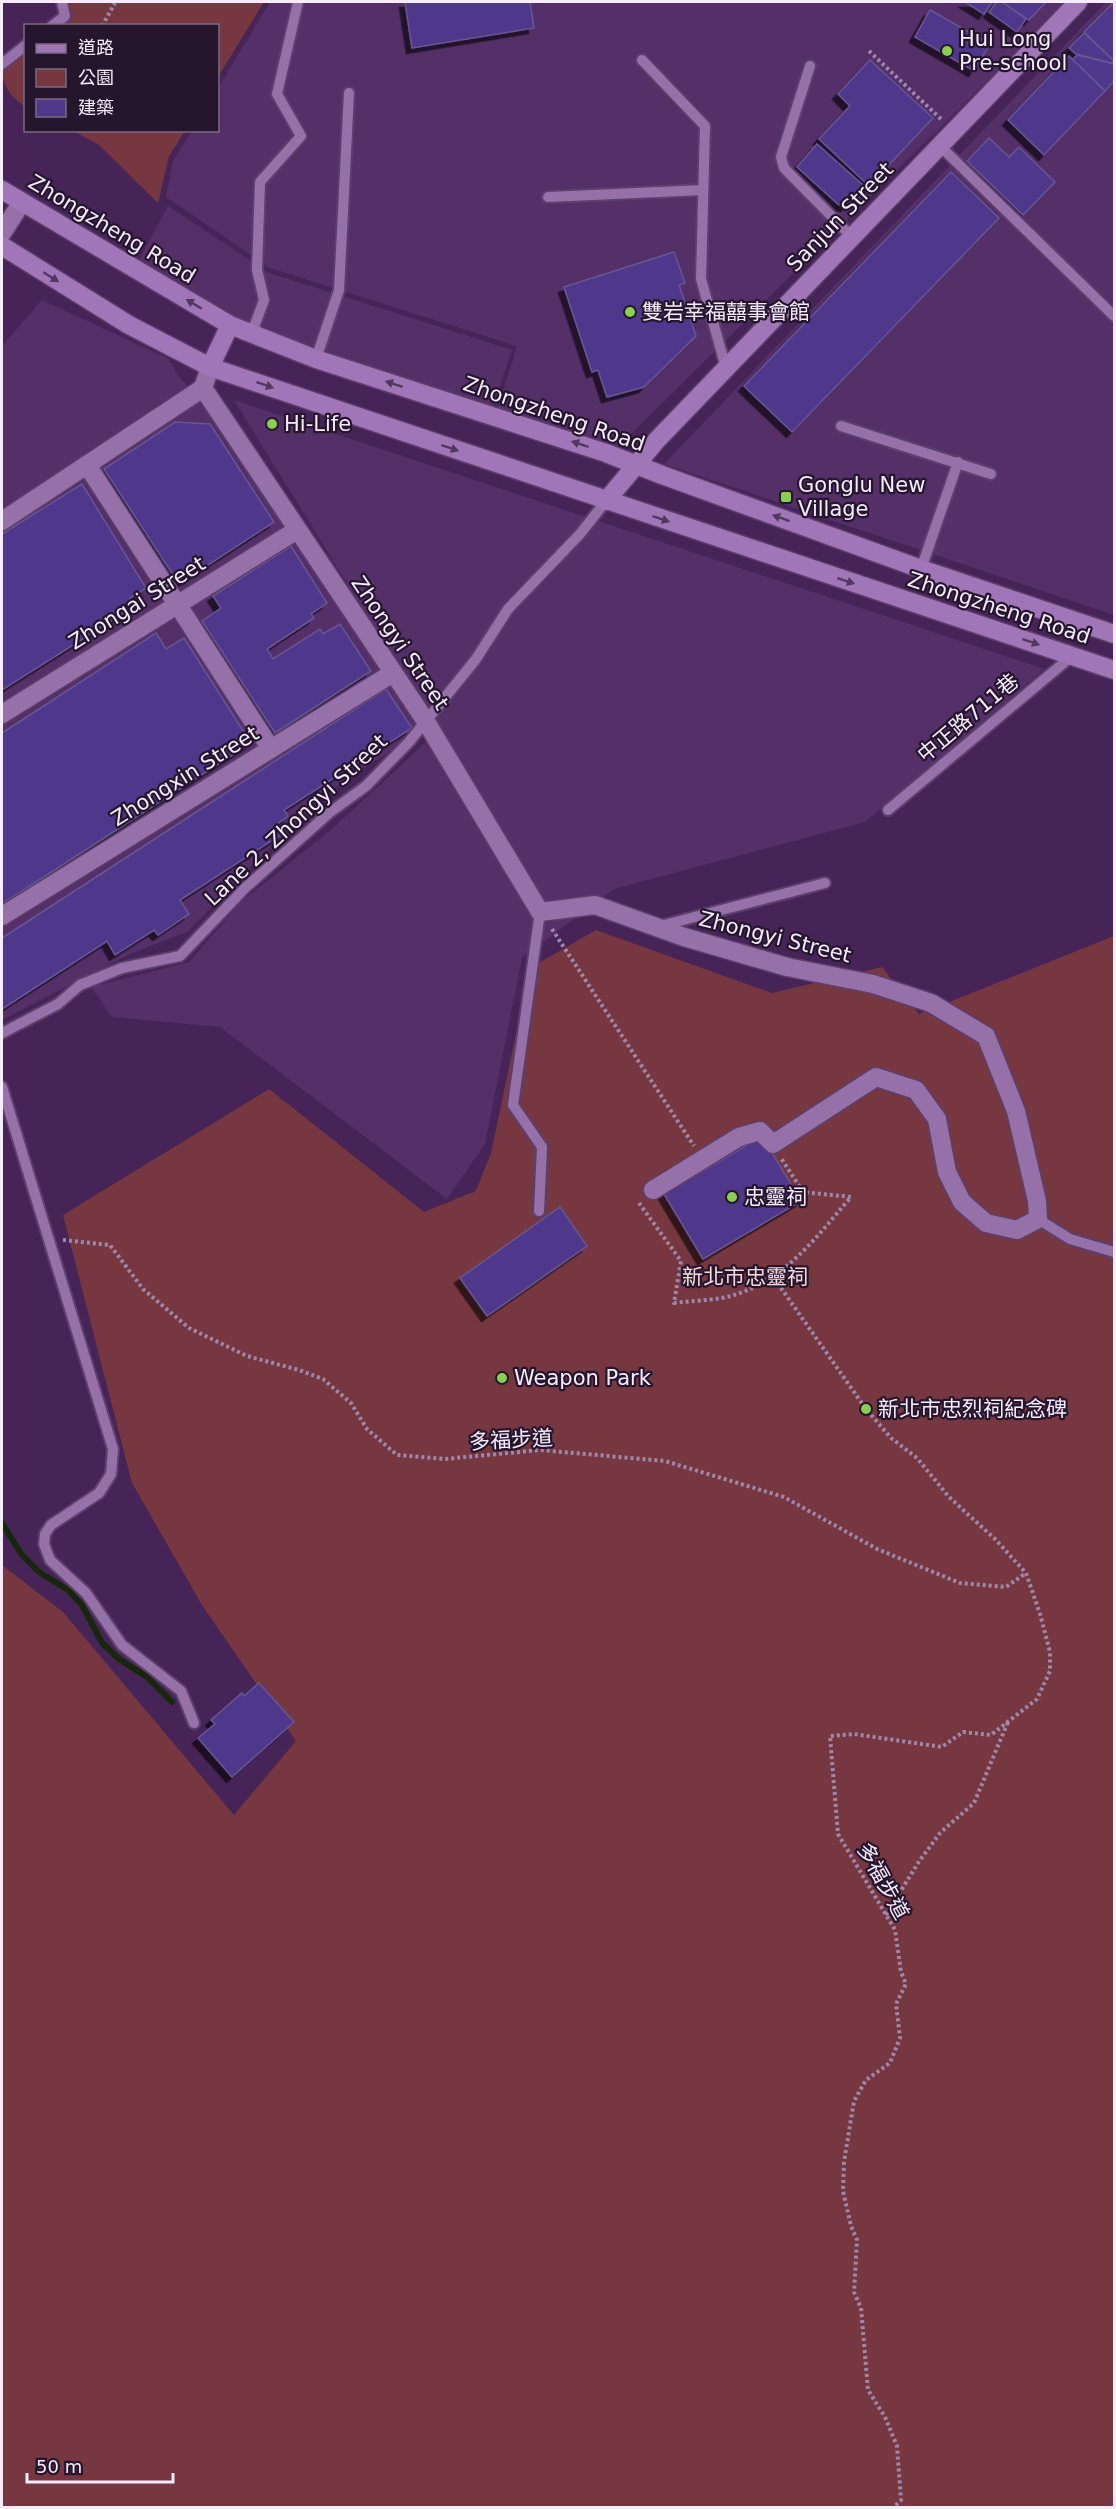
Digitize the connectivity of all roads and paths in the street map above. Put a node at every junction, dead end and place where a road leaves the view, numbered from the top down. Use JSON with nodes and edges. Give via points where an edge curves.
{"nodes":[{"id":1,"x":62,"y":2,"type":"edge"},
{"id":2,"x":298,"y":2,"type":"edge"},
{"id":3,"x":1078,"y":2,"type":"edge"},
{"id":4,"x":115,"y":3,"type":"dead end"},
{"id":5,"x":55,"y":24,"type":"edge"},
{"id":6,"x":103,"y":24,"type":"edge"},
{"id":7,"x":24,"y":47,"type":"edge"},
{"id":8,"x":869,"y":51,"type":"dead end"},
{"id":9,"x":642,"y":60,"type":"dead end"},
{"id":10,"x":2,"y":64,"type":"edge"},
{"id":11,"x":810,"y":66,"type":"dead end"},
{"id":12,"x":349,"y":93,"type":"dead end"},
{"id":13,"x":954,"y":131,"type":"junction"},
{"id":14,"x":940,"y":146,"type":"junction"},
{"id":15,"x":2,"y":190,"type":"edge"},
{"id":16,"x":703,"y":190,"type":"junction"},
{"id":17,"x":548,"y":197,"type":"dead end"},
{"id":18,"x":22,"y":202,"type":"junction"},
{"id":19,"x":2,"y":233,"type":"edge"},
{"id":20,"x":852,"y":237,"type":"junction"},
{"id":21,"x":2,"y":246,"type":"edge"},
{"id":22,"x":1114,"y":316,"type":"edge"},
{"id":23,"x":230,"y":325,"type":"junction"},
{"id":24,"x":251,"y":335,"type":"junction"},
{"id":25,"x":316,"y":359,"type":"junction"},
{"id":26,"x":210,"y":367,"type":"junction"},
{"id":27,"x":726,"y":368,"type":"junction"},
{"id":28,"x":203,"y":388,"type":"junction"},
{"id":29,"x":841,"y":426,"type":"dead end"},
{"id":30,"x":958,"y":462,"type":"junction"},
{"id":31,"x":635,"y":464,"type":"junction"},
{"id":32,"x":87,"y":465,"type":"junction"},
{"id":33,"x":991,"y":474,"type":"dead end"},
{"id":34,"x":606,"y":501,"type":"junction"},
{"id":35,"x":2,"y":521,"type":"edge"},
{"id":36,"x":297,"y":530,"type":"junction"},
{"id":37,"x":921,"y":569,"type":"junction"},
{"id":38,"x":177,"y":604,"type":"junction"},
{"id":39,"x":1114,"y":634,"type":"edge"},
{"id":40,"x":1072,"y":656,"type":"junction"},
{"id":41,"x":1114,"y":670,"type":"edge"},
{"id":42,"x":393,"y":673,"type":"junction"},
{"id":43,"x":2,"y":714,"type":"edge"},
{"id":44,"x":425,"y":720,"type":"junction"},
{"id":45,"x":271,"y":749,"type":"junction"},
{"id":46,"x":888,"y":810,"type":"dead end"},
{"id":47,"x":825,"y":883,"type":"dead end"},
{"id":48,"x":540,"y":912,"type":"junction"},
{"id":49,"x":2,"y":916,"type":"edge"},
{"id":50,"x":656,"y":927,"type":"junction"},
{"id":51,"x":2,"y":1033,"type":"edge"},
{"id":52,"x":2,"y":1087,"type":"edge"},
{"id":53,"x":773,"y":1144,"type":"junction"},
{"id":54,"x":703,"y":1160,"type":"junction"},
{"id":55,"x":653,"y":1190,"type":"joint"},
{"id":56,"x":539,"y":1211,"type":"dead end"},
{"id":57,"x":1038,"y":1219,"type":"junction"},
{"id":58,"x":48,"y":1238,"type":"junction"},
{"id":59,"x":1114,"y":1252,"type":"edge"},
{"id":60,"x":774,"y":1278,"type":"junction"},
{"id":61,"x":1026,"y":1573,"type":"junction"},
{"id":62,"x":1009,"y":1722,"type":"junction"},
{"id":63,"x":194,"y":1723,"type":"dead end"},
{"id":64,"x":886,"y":1915,"type":"junction"},
{"id":65,"x":893,"y":2508,"type":"edge"}],
"edges":[{"from":1,"to":5,"type":"lane","via":[[65,16]]},
{"from":2,"to":24,"type":"lane","via":[[277,94],[301,136],[260,182],[256,270],[264,300]]},
{"from":3,"to":13,"type":"main road","name":"Sanjun Street"},
{"from":4,"to":6,"type":"path"},
{"from":7,"to":10,"type":"lane"},
{"from":8,"to":13,"type":"path"},
{"from":9,"to":16,"type":"lane","via":[[705,126]]},
{"from":11,"to":20,"type":"lane","via":[[781,157],[784,168]]},
{"from":12,"to":25,"type":"lane","via":[[339,290]]},
{"from":13,"to":14,"type":"main road","name":"Sanjun Street"},
{"from":14,"to":20,"type":"main road","name":"Sanjun Street"},
{"from":14,"to":22,"type":"lane"},
{"from":15,"to":18,"type":"main road","name":"Zhongzheng Road"},
{"from":16,"to":17,"type":"lane"},
{"from":16,"to":27,"type":"lane","via":[[701,279]]},
{"from":18,"to":19,"type":"street"},
{"from":23,"to":18,"type":"main road","name":"Zhongzheng Road","one_way":true},
{"from":20,"to":27,"type":"main road","name":"Sanjun Street"},
{"from":21,"to":26,"type":"main road","name":"Zhongzheng Road","one_way":true,"via":[[129,325]]},
{"from":23,"to":24,"type":"main road","name":"Zhongzheng Road"},
{"from":23,"to":26,"type":"main road"},
{"from":24,"to":25,"type":"main road","name":"Zhongzheng Road"},
{"from":31,"to":25,"type":"main road","name":"Zhongzheng Road","one_way":true},
{"from":26,"to":28,"type":"street"},
{"from":26,"to":34,"type":"main road","name":"Zhongzheng Road","one_way":true},
{"from":27,"to":31,"type":"main road","name":"Sanjun Street"},
{"from":28,"to":32,"type":"street"},
{"from":28,"to":36,"type":"street","name":"Zhongyi Street"},
{"from":29,"to":30,"type":"lane"},
{"from":30,"to":33,"type":"lane"},
{"from":30,"to":37,"type":"lane"},
{"from":31,"to":34,"type":"main road","name":"Sanjun Street"},
{"from":37,"to":31,"type":"main road","name":"Zhongzheng Road","one_way":true},
{"from":32,"to":35,"type":"street"},
{"from":32,"to":38,"type":"street"},
{"from":34,"to":40,"type":"main road","name":"Zhongzheng Road","one_way":true},
{"from":34,"to":44,"type":"lane","name":"Lane 2, Zhongyi Street","via":[[508,609],[476,659]]},
{"from":36,"to":38,"type":"street","name":"Zhongai Street"},
{"from":36,"to":42,"type":"street","name":"Zhongyi Street"},
{"from":37,"to":39,"type":"main road","name":"Zhongzheng Road"},
{"from":38,"to":43,"type":"street","name":"Zhongai Street"},
{"from":38,"to":45,"type":"street"},
{"from":40,"to":41,"type":"main road","name":"Zhongzheng Road"},
{"from":40,"to":46,"type":"lane","name":"中正路711巷"},
{"from":42,"to":44,"type":"street","name":"Zhongyi Street"},
{"from":42,"to":45,"type":"street","name":"Zhongxin Street"},
{"from":44,"to":48,"type":"street","name":"Zhongyi Street"},
{"from":44,"to":51,"type":"lane","name":"Lane 2, Zhongyi Street","via":[[366,786],[274,861],[180,956],[122,968],[80,985],[58,1004]]},
{"from":45,"to":49,"type":"street","name":"Zhongxin Street"},
{"from":47,"to":50,"type":"lane"},
{"from":48,"to":50,"type":"street","name":"Zhongyi Street","via":[[595,906]]},
{"from":48,"to":54,"type":"path"},
{"from":48,"to":56,"type":"lane","via":[[513,1105],[542,1148]]},
{"from":50,"to":57,"type":"street","name":"Zhongyi Street","via":[[787,967],[873,984],[931,1003],[986,1036],[1016,1111]]},
{"from":52,"to":58,"type":"lane"},
{"from":53,"to":54,"type":"street","via":[[760,1131],[739,1137]]},
{"from":53,"to":57,"type":"street","via":[[876,1077],[916,1090],[937,1119],[947,1172],[962,1202],[986,1222],[1017,1230]]},
{"from":53,"to":60,"type":"path","via":[[803,1192],[850,1197],[812,1242]]},
{"from":54,"to":55,"type":"street"},
{"from":55,"to":60,"type":"path","via":[[637,1200],[681,1261],[674,1303],[736,1295]]},
{"from":57,"to":59,"type":"lane","via":[[1070,1239]]},
{"from":58,"to":61,"type":"path","name":"多福步道","via":[[110,1245],[143,1290],[189,1328],[247,1356],[323,1379],[351,1403],[367,1429],[397,1455],[445,1459],[540,1450],[665,1461],[784,1497],[877,1549],[960,1584],[1006,1587]]},
{"from":58,"to":63,"type":"lane","via":[[113,1449],[111,1474],[99,1493],[51,1525],[44,1544],[50,1560],[86,1593],[122,1645],[181,1691]]},
{"from":60,"to":61,"type":"path","name":"多福步道","via":[[866,1409]]},
{"from":61,"to":62,"type":"path","name":"多福步道","via":[[1050,1652],[1050,1671],[1037,1699]]},
{"from":62,"to":64,"type":"path","via":[[974,1803],[940,1833]]},
{"from":62,"to":64,"type":"path","name":"多福步道","via":[[991,1734],[963,1732],[942,1747],[854,1734],[831,1736],[838,1834]]},
{"from":64,"to":65,"type":"path","name":"多福步道","via":[[894,1930],[906,1984],[896,2004],[900,2038],[890,2063],[866,2080],[854,2101],[843,2191],[857,2240],[854,2292],[861,2308],[868,2390],[897,2446],[900,2500]]}]}
